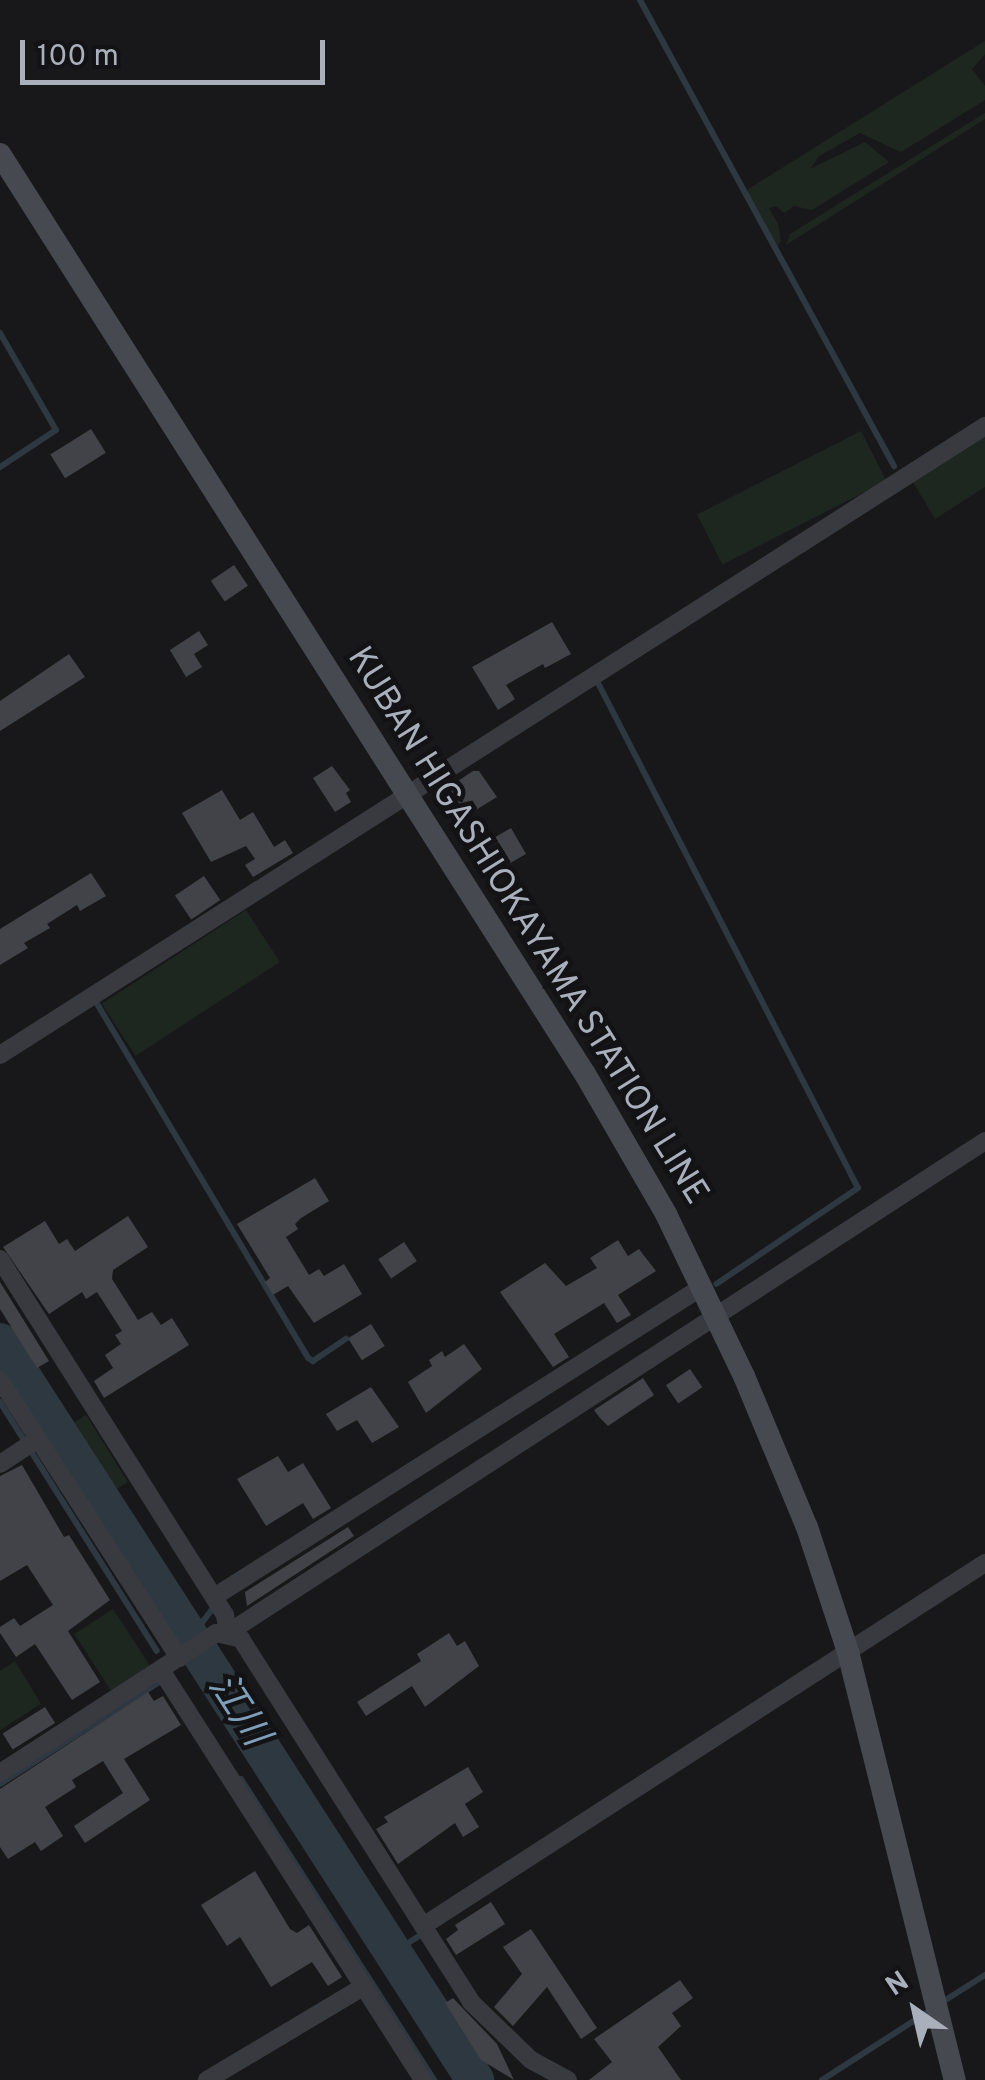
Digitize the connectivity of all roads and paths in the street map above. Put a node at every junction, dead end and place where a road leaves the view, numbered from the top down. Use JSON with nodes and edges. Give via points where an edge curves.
{"nodes":[{"id":1,"x":0,"y":154,"type":"edge"},
{"id":2,"x":985,"y":426,"type":"edge"},
{"id":3,"x":408,"y":795,"type":"junction"},
{"id":4,"x":0,"y":1055,"type":"edge"},
{"id":5,"x":985,"y":1141,"type":"edge"},
{"id":6,"x":0,"y":1259,"type":"edge"},
{"id":7,"x":702,"y":1286,"type":"junction"},
{"id":8,"x":715,"y":1313,"type":"junction"},
{"id":9,"x":0,"y":1380,"type":"edge"},
{"id":10,"x":31,"y":1444,"type":"junction"},
{"id":11,"x":0,"y":1464,"type":"edge"},
{"id":12,"x":985,"y":1563,"type":"edge"},
{"id":13,"x":218,"y":1603,"type":"junction"},
{"id":14,"x":222,"y":1633,"type":"junction"},
{"id":15,"x":848,"y":1652,"type":"junction"},
{"id":16,"x":183,"y":1655,"type":"junction"},
{"id":17,"x":161,"y":1670,"type":"junction"},
{"id":18,"x":0,"y":1773,"type":"edge"},
{"id":19,"x":423,"y":1926,"type":"junction"},
{"id":20,"x":363,"y":1987,"type":"junction"},
{"id":21,"x":207,"y":2080,"type":"edge"},
{"id":22,"x":423,"y":2080,"type":"edge"},
{"id":23,"x":568,"y":2080,"type":"edge"},
{"id":24,"x":955,"y":2080,"type":"edge"}],
"edges":[{"from":1,"to":3,"type":"main road","name":"KUBAN HIGASHIOKAYAMA STATION LINE"},
{"from":2,"to":3,"type":"street"},
{"from":3,"to":4,"type":"street"},
{"from":3,"to":7,"type":"main road","name":"KUBAN HIGASHIOKAYAMA STATION LINE","via":[[635,1156]]},
{"from":5,"to":8,"type":"street"},
{"from":6,"to":13,"type":"street"},
{"from":7,"to":8,"type":"main road","name":"KUBAN HIGASHIOKAYAMA STATION LINE"},
{"from":7,"to":13,"type":"street"},
{"from":8,"to":14,"type":"street"},
{"from":8,"to":15,"type":"main road","name":"KUBAN HIGASHIOKAYAMA STATION LINE","via":[[807,1527]]},
{"from":9,"to":10,"type":"street"},
{"from":10,"to":11,"type":"street"},
{"from":10,"to":16,"type":"street"},
{"from":12,"to":15,"type":"street"},
{"from":13,"to":14,"type":"street"},
{"from":14,"to":16,"type":"street"},
{"from":14,"to":19,"type":"street","via":[[240,1640]]},
{"from":15,"to":19,"type":"street"},
{"from":15,"to":24,"type":"main road","name":"KUBAN HIGASHIOKAYAMA STATION LINE"},
{"from":16,"to":17,"type":"street"},
{"from":17,"to":18,"type":"street"},
{"from":17,"to":20,"type":"street"},
{"from":19,"to":23,"type":"street","via":[[482,2013],[530,2060]]},
{"from":20,"to":21,"type":"street"},
{"from":20,"to":22,"type":"street"}]}
